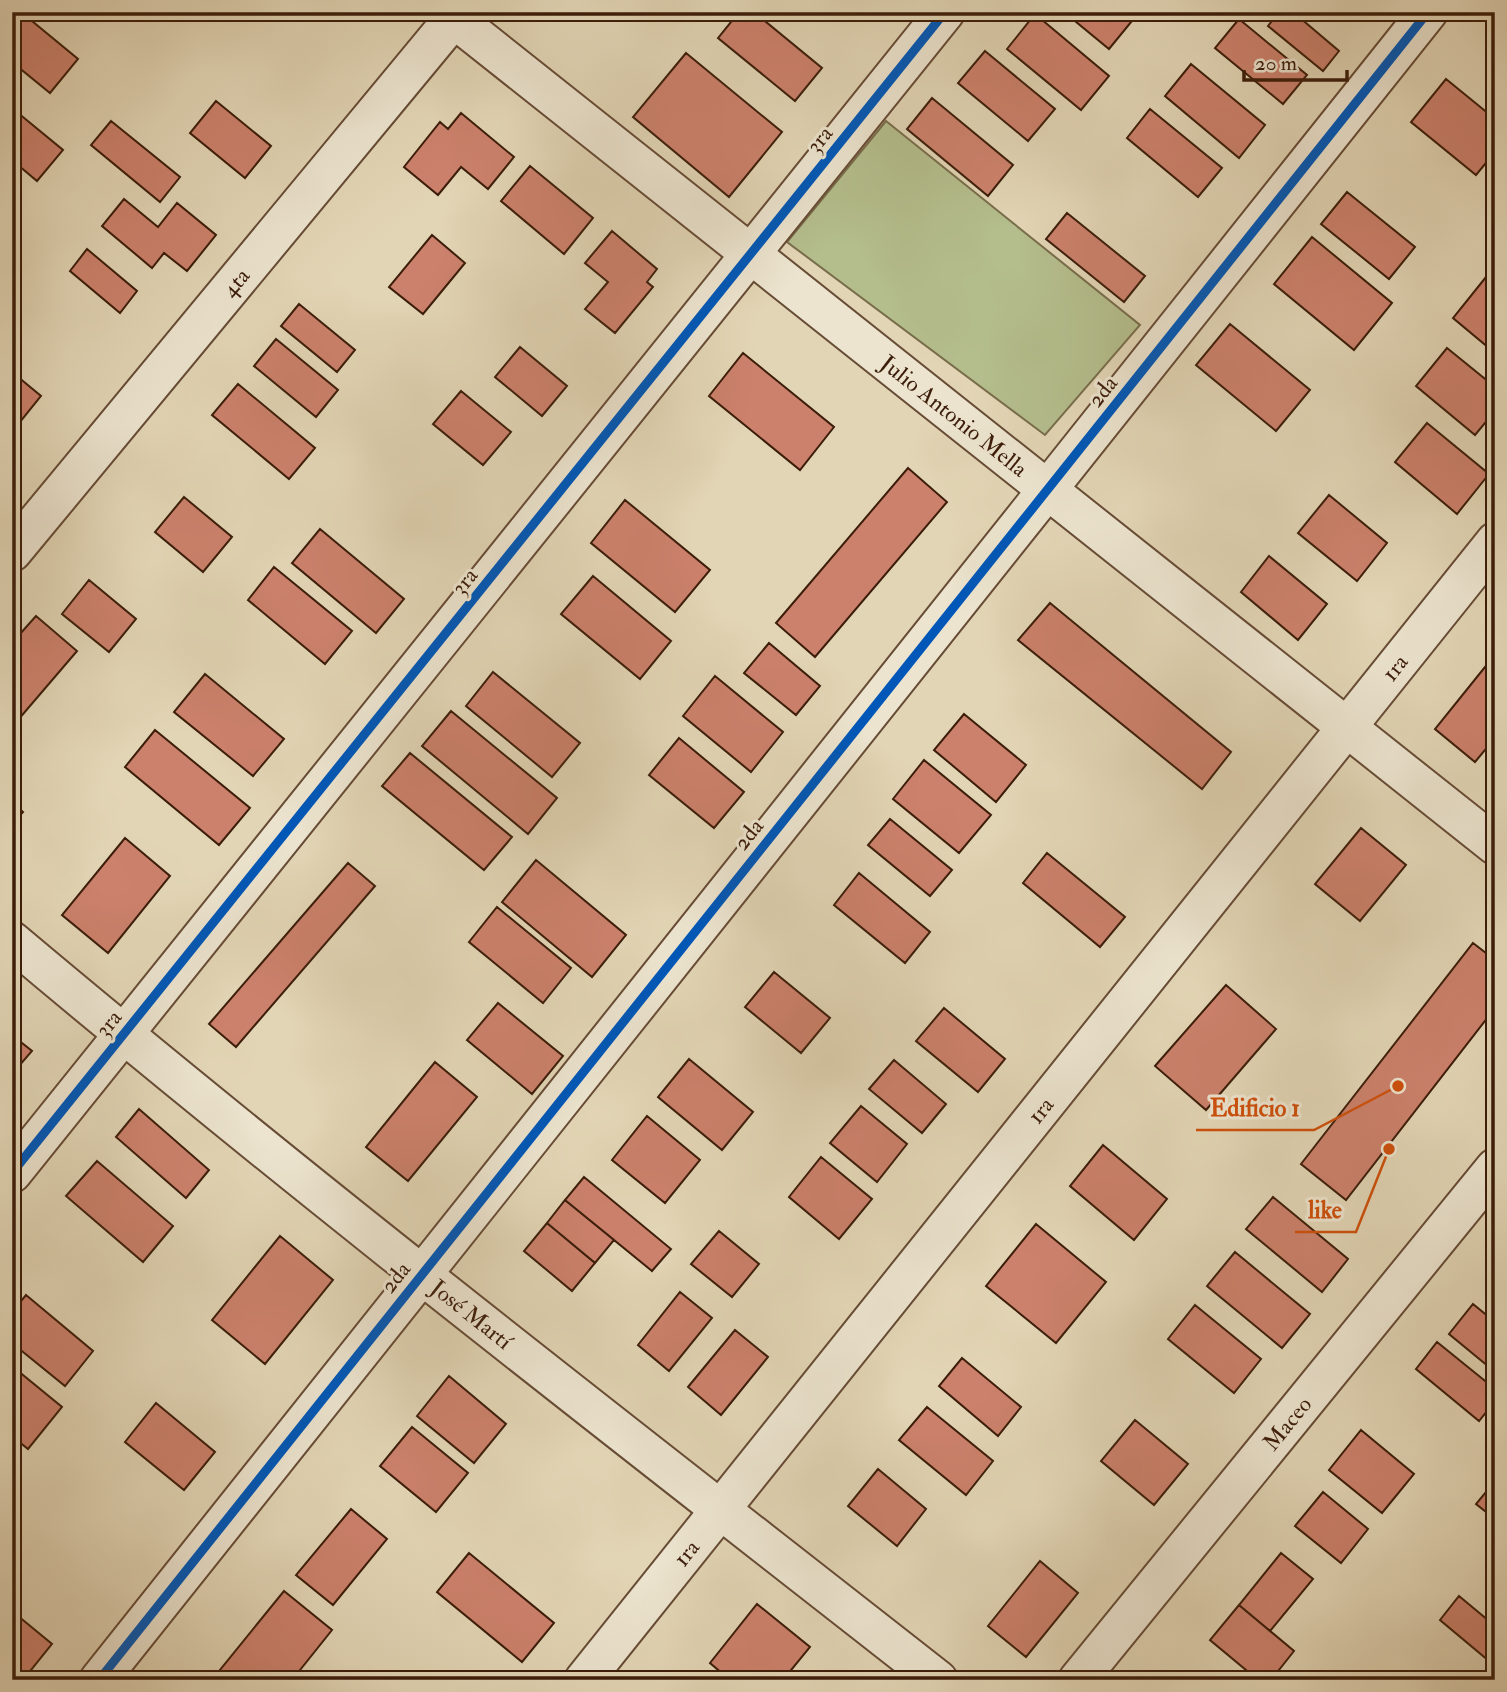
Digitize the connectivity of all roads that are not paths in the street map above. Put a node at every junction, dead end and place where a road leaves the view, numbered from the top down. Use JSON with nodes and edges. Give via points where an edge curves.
{"nodes":[{"id":1,"x":945,"y":12,"type":"edge"},
{"id":2,"x":1428,"y":12,"type":"edge"},
{"id":3,"x":453,"y":14,"type":"edge"},
{"id":4,"x":751,"y":254,"type":"junction"},
{"id":5,"x":1047,"y":490,"type":"junction"},
{"id":6,"x":1495,"y":542,"type":"edge"},
{"id":7,"x":12,"y":552,"type":"edge"},
{"id":8,"x":1347,"y":727,"type":"junction"},
{"id":9,"x":1495,"y":845,"type":"edge"},
{"id":10,"x":12,"y":941,"type":"edge"},
{"id":11,"x":123,"y":1035,"type":"junction"},
{"id":12,"x":1495,"y":1168,"type":"edge"},
{"id":13,"x":12,"y":1173,"type":"edge"},
{"id":14,"x":422,"y":1273,"type":"junction"},
{"id":15,"x":721,"y":1509,"type":"junction"},
{"id":16,"x":99,"y":1680,"type":"edge"},
{"id":17,"x":584,"y":1680,"type":"edge"},
{"id":18,"x":937,"y":1680,"type":"edge"},
{"id":19,"x":1078,"y":1680,"type":"edge"}],
"edges":[{"from":1,"to":4,"type":"street","name":"3ra"},
{"from":2,"to":5,"type":"street","name":"2da"},
{"from":3,"to":4,"type":"street","name":"Julio Antonio Mella"},
{"from":3,"to":7,"type":"street","name":"4ta"},
{"from":4,"to":5,"type":"street","name":"Julio Antonio Mella"},
{"from":4,"to":11,"type":"street","name":"3ra"},
{"from":5,"to":8,"type":"street","name":"Julio Antonio Mella"},
{"from":5,"to":14,"type":"street","name":"2da"},
{"from":6,"to":8,"type":"street","name":"1ra"},
{"from":8,"to":9,"type":"street","name":"Julio Antonio Mella"},
{"from":8,"to":15,"type":"street","name":"1ra"},
{"from":10,"to":11,"type":"street","name":"José Martí"},
{"from":11,"to":13,"type":"street","name":"3ra"},
{"from":11,"to":14,"type":"street","name":"José Martí"},
{"from":12,"to":19,"type":"street","name":"Maceo"},
{"from":14,"to":15,"type":"street","name":"José Martí"},
{"from":14,"to":16,"type":"street","name":"2da"},
{"from":15,"to":17,"type":"street","name":"1ra"},
{"from":15,"to":18,"type":"street","name":"José Martí"}]}
